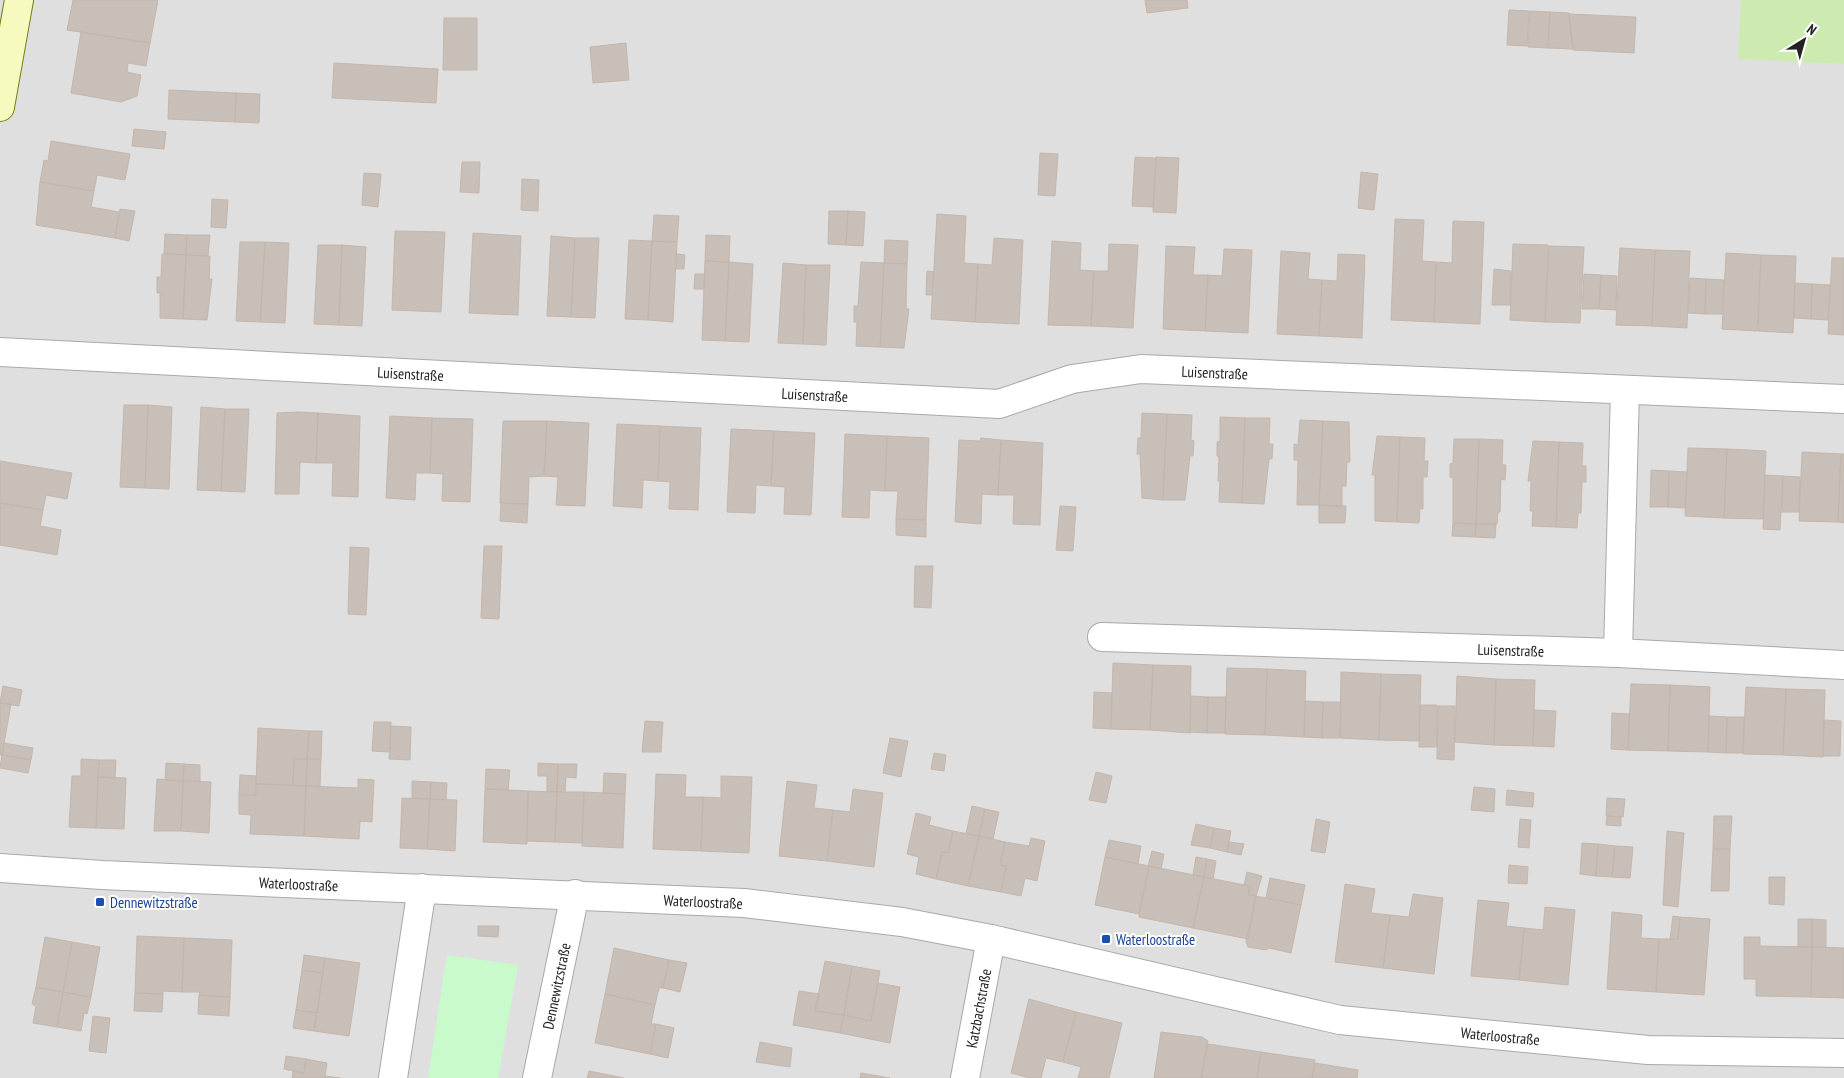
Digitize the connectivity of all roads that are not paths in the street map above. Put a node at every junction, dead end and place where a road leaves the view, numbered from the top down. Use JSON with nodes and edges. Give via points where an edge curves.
{"nodes":[{"id":1,"x":19,"y":0,"type":"edge"},
{"id":2,"x":0,"y":107,"type":"edge"},
{"id":3,"x":0,"y":352,"type":"edge"},
{"id":4,"x":1625,"y":390,"type":"junction"},
{"id":5,"x":1844,"y":399,"type":"edge"},
{"id":6,"x":1102,"y":637,"type":"dead end"},
{"id":7,"x":1618,"y":652,"type":"junction"},
{"id":8,"x":1844,"y":664,"type":"edge"},
{"id":9,"x":0,"y":868,"type":"edge"},
{"id":10,"x":422,"y":888,"type":"junction"},
{"id":11,"x":575,"y":894,"type":"junction"},
{"id":12,"x":991,"y":939,"type":"junction"},
{"id":13,"x":1844,"y":1053,"type":"edge"},
{"id":14,"x":393,"y":1078,"type":"edge"},
{"id":15,"x":537,"y":1078,"type":"edge"},
{"id":16,"x":965,"y":1078,"type":"edge"}],
"edges":[{"from":1,"to":2,"type":"street"},
{"from":3,"to":4,"type":"street","name":"Luisenstraße","via":[[1000,404],[1072,379],[1141,369]]},
{"from":4,"to":5,"type":"street","name":"Luisenstraße"},
{"from":4,"to":7,"type":"street"},
{"from":6,"to":7,"type":"street","name":"Luisenstraße"},
{"from":7,"to":8,"type":"street","name":"Luisenstraße"},
{"from":9,"to":10,"type":"street","name":"Waterloostraße"},
{"from":10,"to":11,"type":"street","name":"Waterloostraße"},
{"from":10,"to":14,"type":"street"},
{"from":11,"to":12,"type":"street","name":"Waterloostraße","via":[[744,903],[902,922]]},
{"from":11,"to":15,"type":"street","name":"Dennewitzstraße"},
{"from":12,"to":13,"type":"street","name":"Waterloostraße","via":[[1340,1020],[1648,1050]]},
{"from":12,"to":16,"type":"street","name":"Katzbachstraße"}]}
